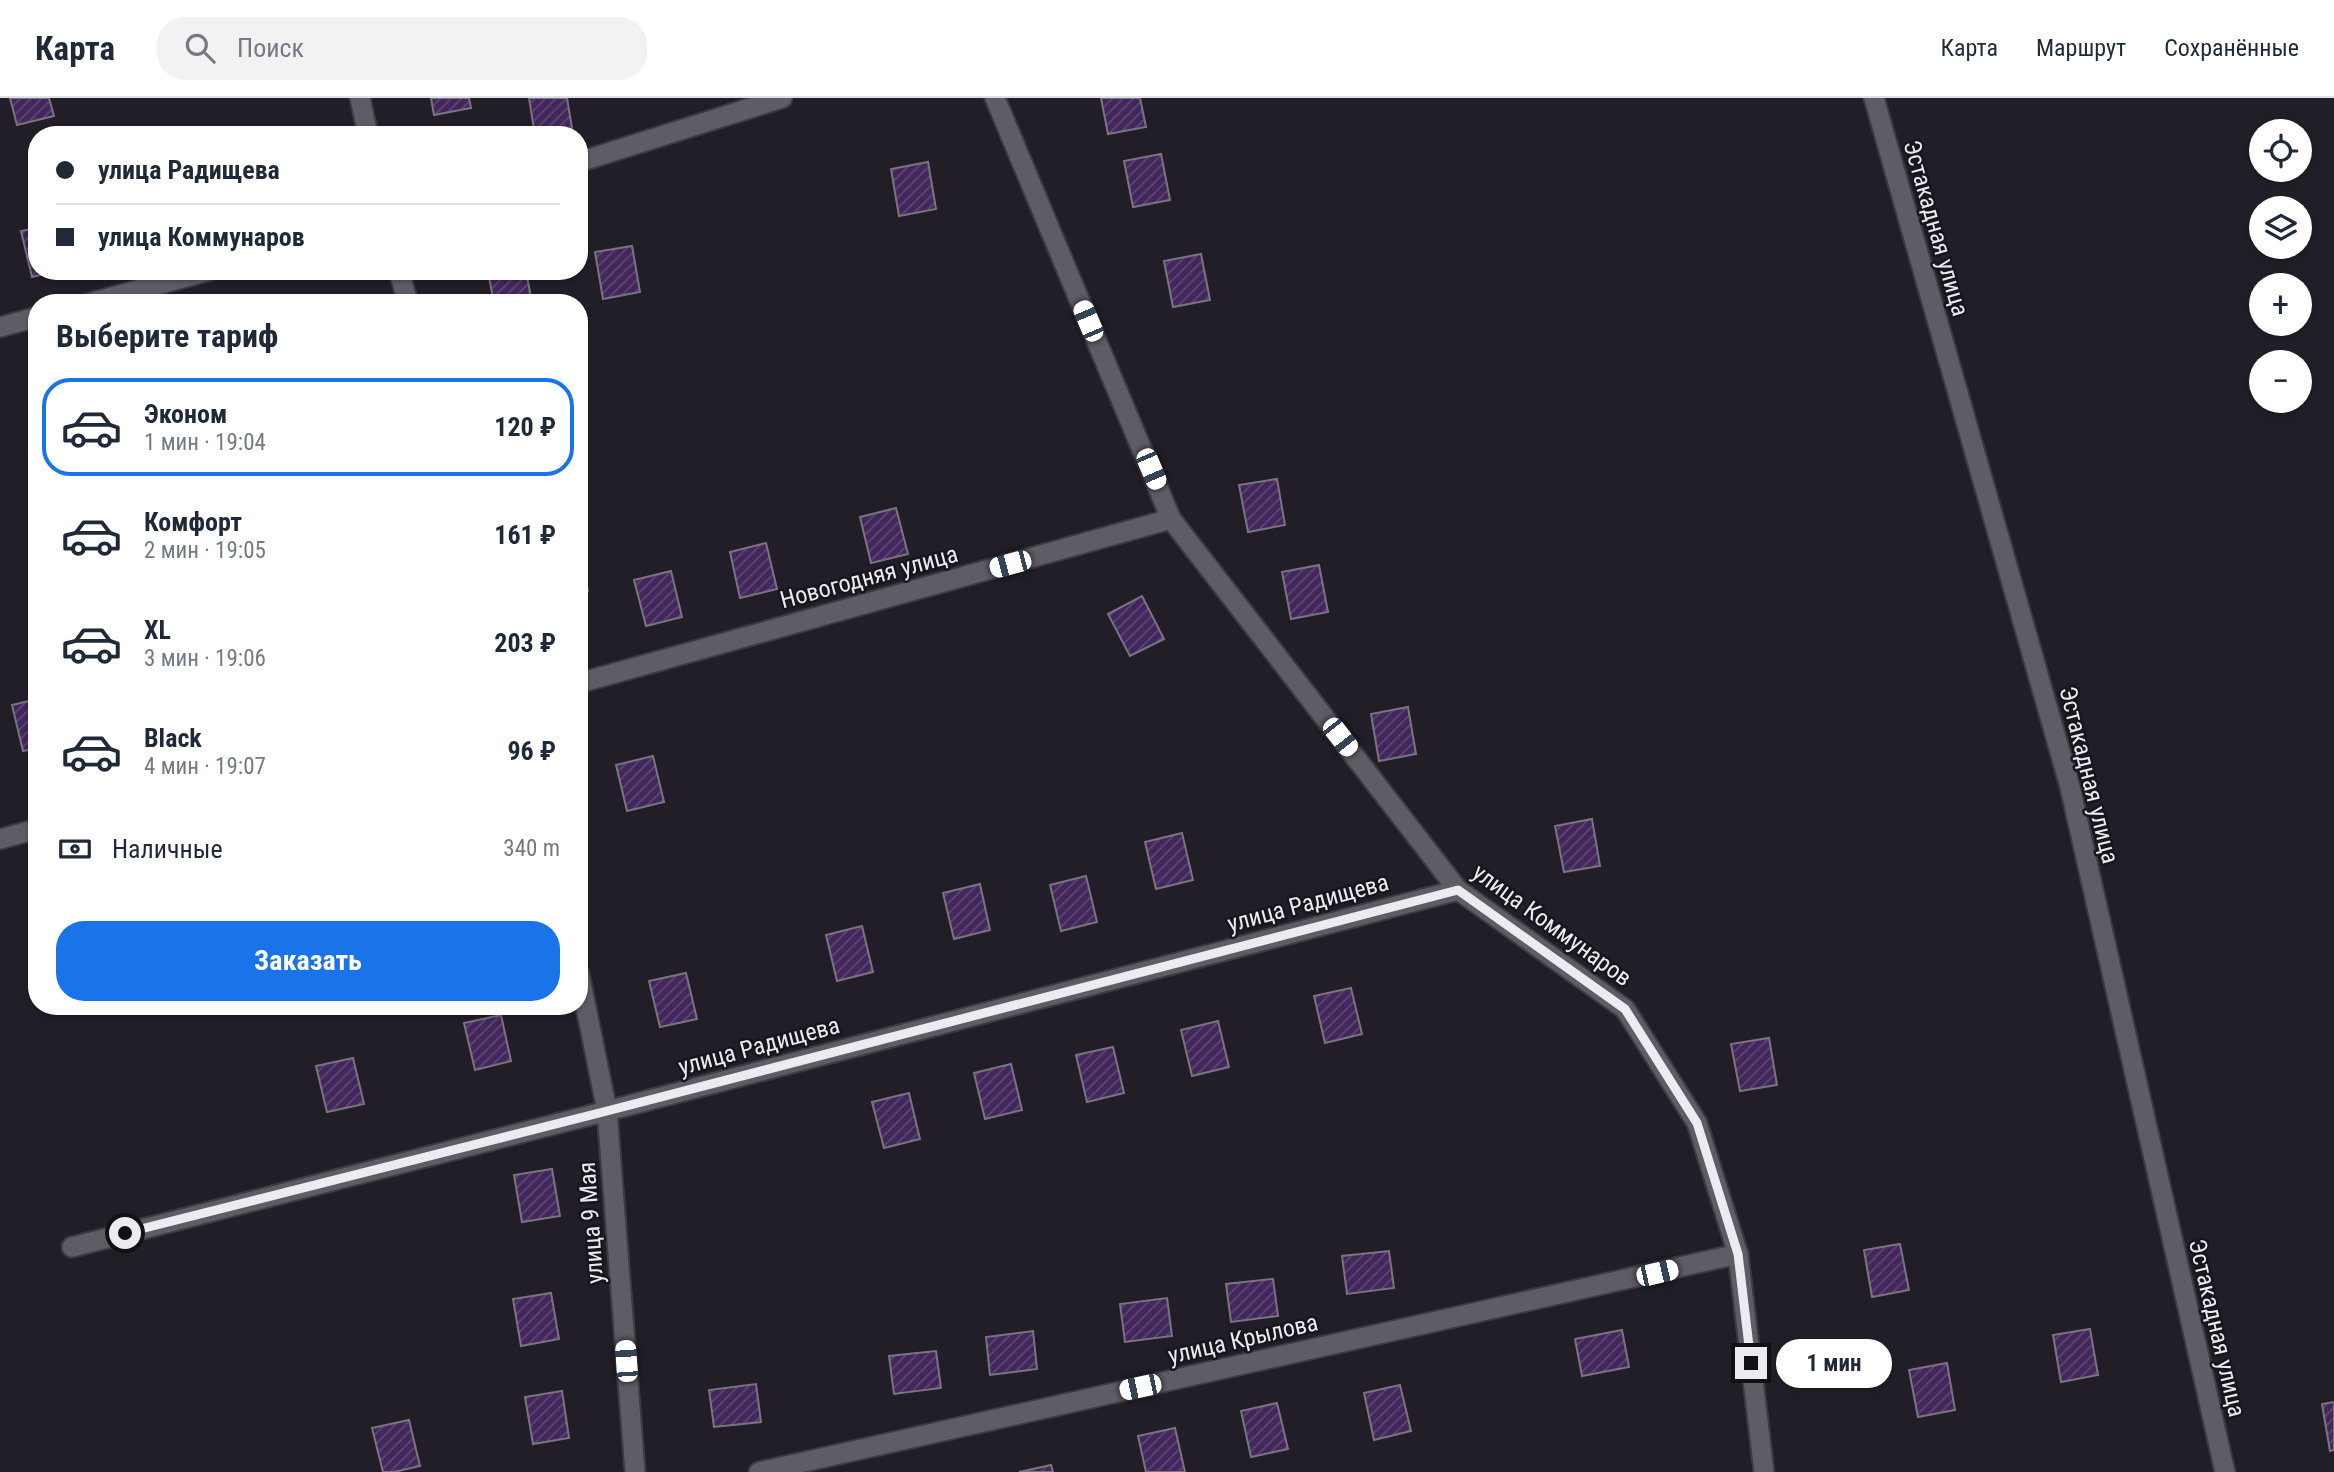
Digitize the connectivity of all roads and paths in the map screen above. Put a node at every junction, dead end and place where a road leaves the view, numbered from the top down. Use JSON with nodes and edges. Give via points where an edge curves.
{"nodes":[{"id":1,"x":360,"y":98,"type":"edge"},
{"id":2,"x":782,"y":98,"type":"edge"},
{"id":3,"x":995,"y":98,"type":"edge"},
{"id":4,"x":1874,"y":98,"type":"edge"},
{"id":5,"x":366,"y":126,"type":"edge"},
{"id":6,"x":588,"y":159,"type":"edge"},
{"id":7,"x":175,"y":280,"type":"edge"},
{"id":8,"x":123,"y":294,"type":"edge"},
{"id":9,"x":28,"y":319,"type":"edge"},
{"id":10,"x":0,"y":327,"type":"edge"},
{"id":11,"x":1171,"y":519,"type":"junction"},
{"id":12,"x":588,"y":681,"type":"edge"},
{"id":13,"x":28,"y":831,"type":"edge"},
{"id":14,"x":0,"y":839,"type":"edge"},
{"id":15,"x":1458,"y":890,"type":"junction"},
{"id":16,"x":588,"y":1015,"type":"edge"},
{"id":17,"x":607,"y":1111,"type":"junction"},
{"id":18,"x":72,"y":1247,"type":"dead end"},
{"id":19,"x":1738,"y":1254,"type":"junction"},
{"id":20,"x":635,"y":1472,"type":"edge"},
{"id":21,"x":759,"y":1472,"type":"edge"},
{"id":22,"x":1764,"y":1472,"type":"edge"},
{"id":23,"x":2225,"y":1472,"type":"edge"}],
"edges":[{"from":1,"to":5,"type":"street"},
{"from":2,"to":6,"type":"street"},
{"from":3,"to":11,"type":"street","name":"улица Коммунаров"},
{"from":4,"to":23,"type":"street","name":"Эстакадная улица","via":[[2070,787]]},
{"from":7,"to":8,"type":"street"},
{"from":9,"to":10,"type":"street"},
{"from":11,"to":12,"type":"street","name":"Новогодняя улица"},
{"from":11,"to":15,"type":"street","name":"улица Коммунаров"},
{"from":13,"to":14,"type":"street"},
{"from":15,"to":17,"type":"street","name":"улица Радищева"},
{"from":15,"to":19,"type":"street","name":"улица Коммунаров","via":[[1625,1009],[1697,1123]]},
{"from":16,"to":17,"type":"street","name":"улица 9 Мая"},
{"from":17,"to":18,"type":"street","name":"улица Радищева"},
{"from":17,"to":20,"type":"street","name":"улица 9 Мая"},
{"from":19,"to":21,"type":"street","name":"улица Крылова"},
{"from":19,"to":22,"type":"street","name":"улица Коммунаров"}]}
